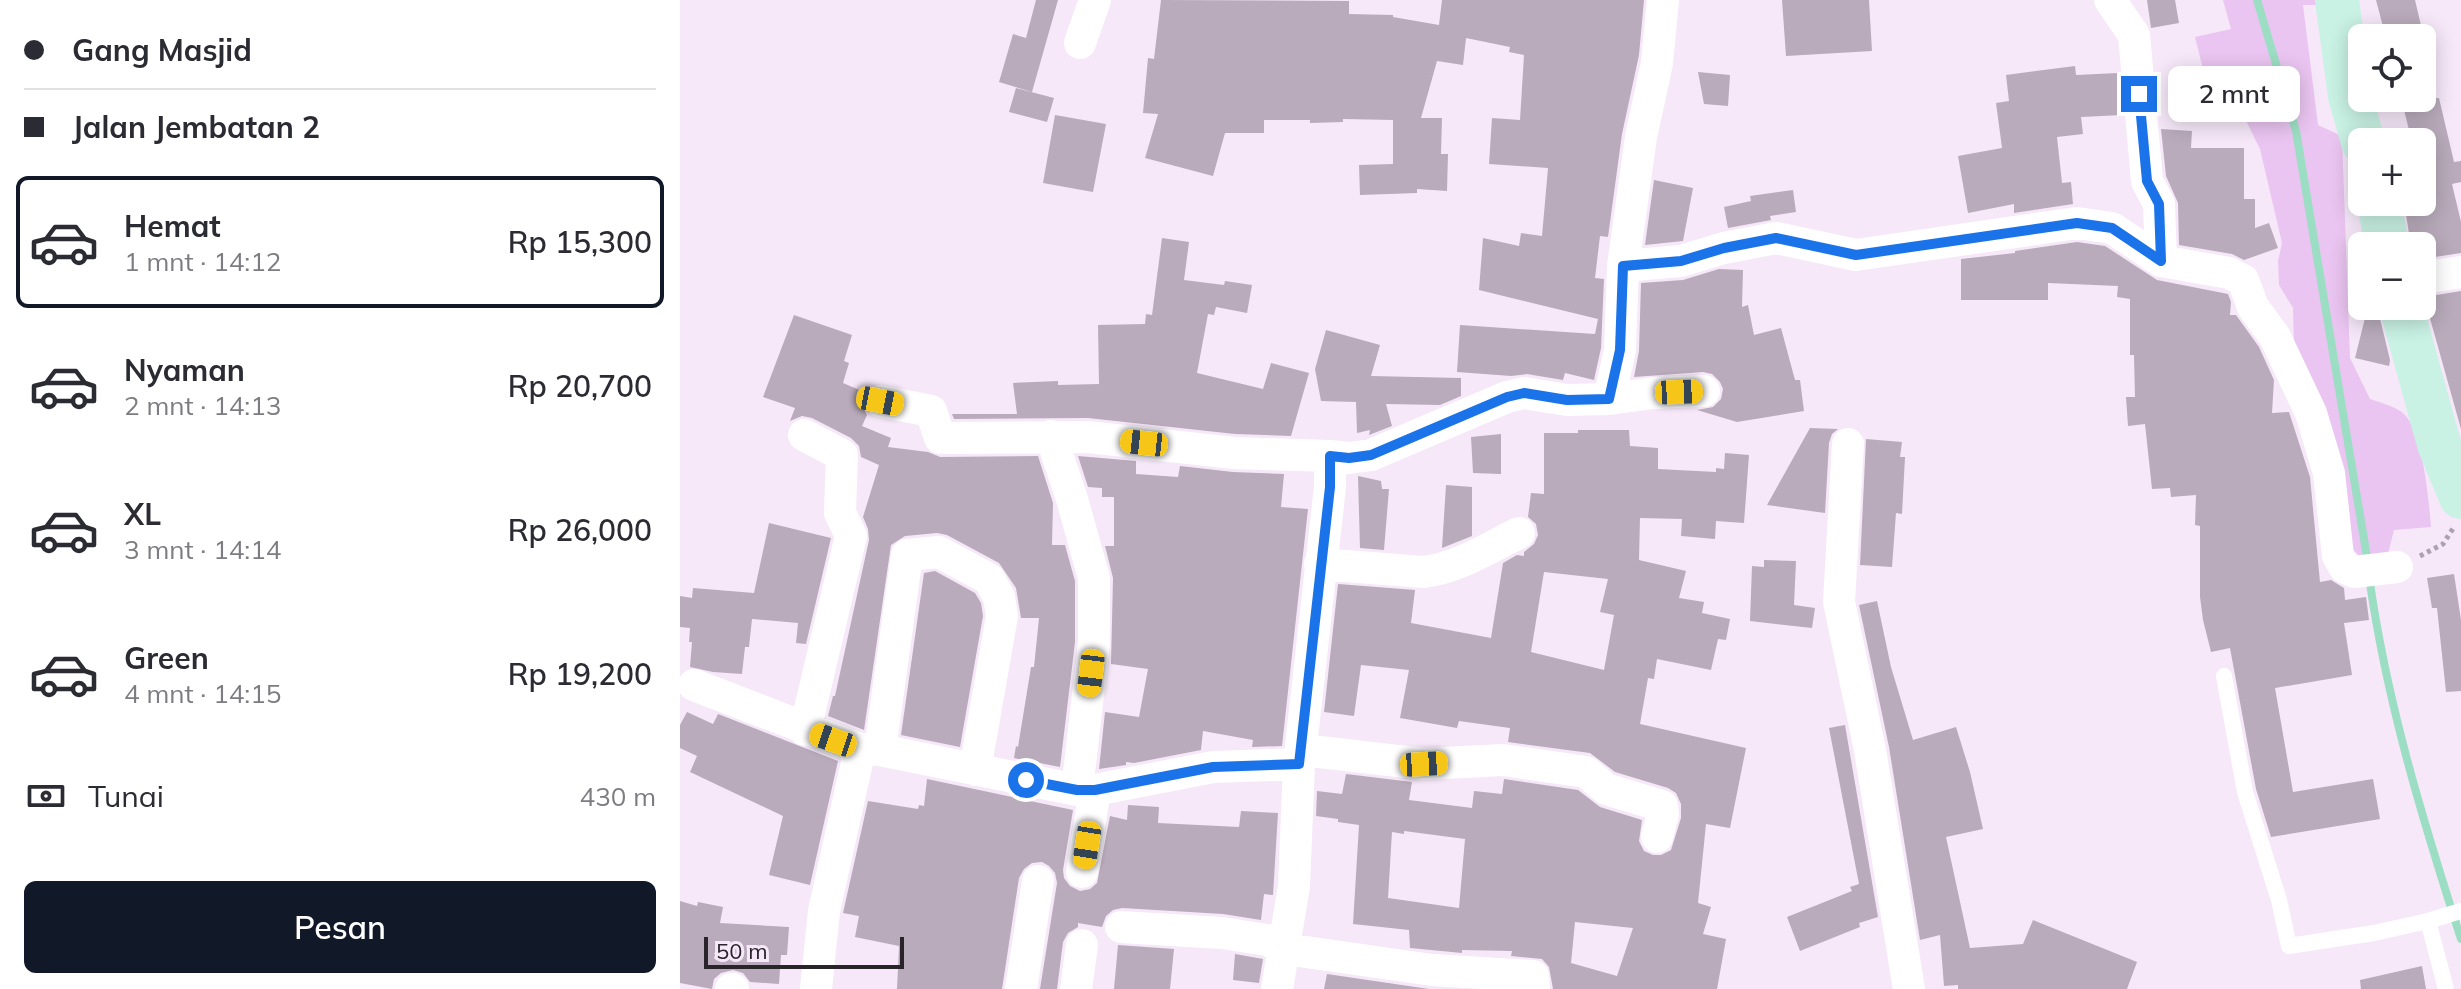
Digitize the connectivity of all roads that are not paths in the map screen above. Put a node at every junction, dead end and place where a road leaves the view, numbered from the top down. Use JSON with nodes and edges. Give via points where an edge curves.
{"nodes":[{"id":1,"x":1095,"y":0,"type":"edge"},
{"id":2,"x":1663,"y":0,"type":"edge"},
{"id":3,"x":2110,"y":0,"type":"edge"},
{"id":4,"x":2337,"y":0,"type":"edge"},
{"id":5,"x":1080,"y":43,"type":"dead end"},
{"id":6,"x":2359,"y":128,"type":"edge"},
{"id":7,"x":2161,"y":261,"type":"junction"},
{"id":8,"x":1623,"y":266,"type":"junction"},
{"id":9,"x":2461,"y":272,"type":"edge"},
{"id":10,"x":2436,"y":276,"type":"edge"},
{"id":11,"x":2406,"y":320,"type":"edge"},
{"id":12,"x":1704,"y":391,"type":"dead end"},
{"id":13,"x":1609,"y":399,"type":"junction"},
{"id":14,"x":880,"y":401,"type":"dead end"},
{"id":15,"x":804,"y":435,"type":"dead end"},
{"id":16,"x":1051,"y":436,"type":"junction"},
{"id":17,"x":2450,"y":442,"type":"edge"},
{"id":18,"x":1848,"y":444,"type":"dead end"},
{"id":19,"x":1330,"y":456,"type":"junction"},
{"id":20,"x":2461,"y":497,"type":"edge"},
{"id":21,"x":1519,"y":533,"type":"dead end"},
{"id":22,"x":1320,"y":564,"type":"junction"},
{"id":23,"x":2394,"y":567,"type":"road end"},
{"id":24,"x":2224,"y":676,"type":"dead end"},
{"id":25,"x":694,"y":685,"type":"dead end"},
{"id":26,"x":805,"y":730,"type":"junction"},
{"id":27,"x":870,"y":750,"type":"junction"},
{"id":28,"x":1300,"y":757,"type":"junction"},
{"id":29,"x":975,"y":770,"type":"junction"},
{"id":30,"x":1086,"y":790,"type":"junction"},
{"id":31,"x":1657,"y":837,"type":"dead end"},
{"id":32,"x":1082,"y":872,"type":"dead end"},
{"id":33,"x":1038,"y":881,"type":"dead end"},
{"id":34,"x":2461,"y":911,"type":"edge"},
{"id":35,"x":2434,"y":919,"type":"junction"},
{"id":36,"x":1121,"y":927,"type":"dead end"},
{"id":37,"x":1082,"y":945,"type":"dead end"},
{"id":38,"x":1285,"y":949,"type":"junction"},
{"id":39,"x":816,"y":989,"type":"edge"},
{"id":40,"x":1021,"y":989,"type":"edge"},
{"id":41,"x":1076,"y":989,"type":"edge"},
{"id":42,"x":1277,"y":989,"type":"edge"},
{"id":43,"x":1534,"y":989,"type":"edge"},
{"id":44,"x":1909,"y":989,"type":"edge"},
{"id":45,"x":2446,"y":989,"type":"edge"}],
"edges":[{"from":1,"to":5,"type":"street"},
{"from":2,"to":8,"type":"street"},
{"from":3,"to":7,"type":"street","via":[[2134,35],[2147,181],[2159,204]]},
{"from":4,"to":6,"type":"main road"},
{"from":7,"to":8,"type":"street","via":[[2112,228],[2077,223],[1856,255],[1776,238],[1681,261]]},
{"from":7,"to":23,"type":"street","via":[[2243,280],[2306,398],[2329,473],[2338,556],[2354,572]]},
{"from":8,"to":13,"type":"street","via":[[1620,350]]},
{"from":9,"to":10,"type":"street"},
{"from":11,"to":17,"type":"main road"},
{"from":12,"to":13,"type":"street"},
{"from":13,"to":19,"type":"street","via":[[1524,393],[1371,455]]},
{"from":14,"to":16,"type":"street","via":[[931,411],[940,438]]},
{"from":15,"to":26,"type":"street","via":[[842,455],[840,513],[851,536]]},
{"from":16,"to":19,"type":"street"},
{"from":16,"to":30,"type":"street","via":[[1094,578]]},
{"from":17,"to":20,"type":"main road"},
{"from":18,"to":44,"type":"street","via":[[1839,602],[1870,750]]},
{"from":19,"to":22,"type":"street"},
{"from":21,"to":22,"type":"street","via":[[1452,566],[1423,572]]},
{"from":22,"to":28,"type":"street"},
{"from":24,"to":35,"type":"lane","via":[[2245,792],[2289,946]]},
{"from":25,"to":26,"type":"street"},
{"from":26,"to":27,"type":"street"},
{"from":27,"to":29,"type":"street"},
{"from":27,"to":29,"type":"street","via":[[907,555],[939,552],[989,579],[999,597],[1002,616]]},
{"from":27,"to":39,"type":"street","via":[[824,911]]},
{"from":28,"to":30,"type":"street"},
{"from":28,"to":31,"type":"street","via":[[1424,764],[1503,760],[1586,772],[1606,789],[1662,806]]},
{"from":28,"to":38,"type":"street","via":[[1294,886]]},
{"from":29,"to":30,"type":"street"},
{"from":30,"to":32,"type":"street"},
{"from":33,"to":40,"type":"street"},
{"from":34,"to":35,"type":"lane"},
{"from":35,"to":45,"type":"lane"},
{"from":36,"to":38,"type":"street","via":[[1222,933],[1267,940]]},
{"from":37,"to":41,"type":"street"},
{"from":38,"to":42,"type":"street"},
{"from":38,"to":43,"type":"street","via":[[1432,970],[1533,976]]}]}
